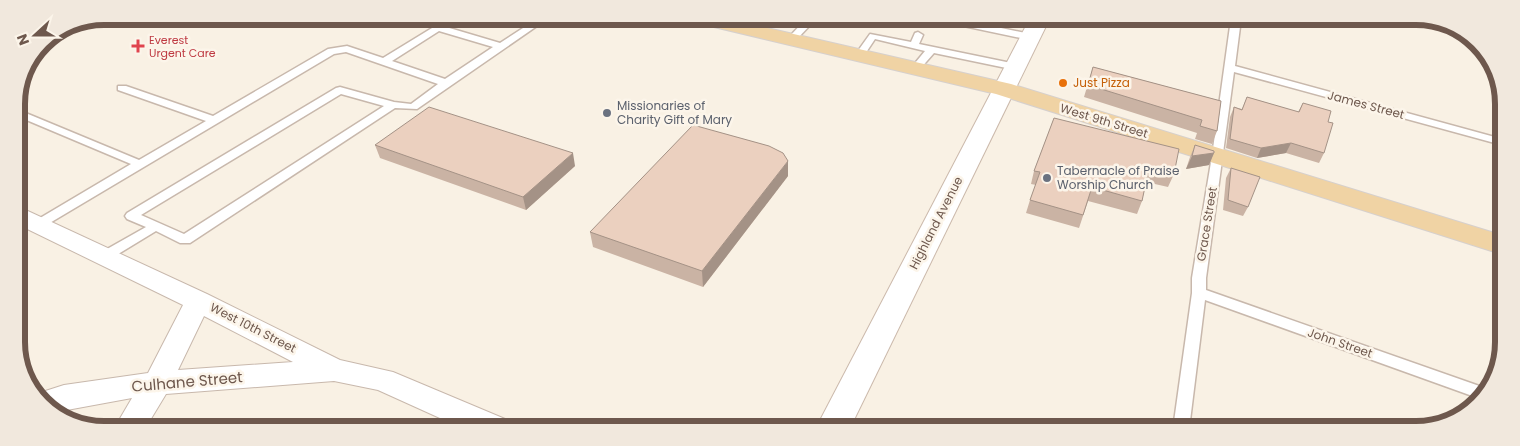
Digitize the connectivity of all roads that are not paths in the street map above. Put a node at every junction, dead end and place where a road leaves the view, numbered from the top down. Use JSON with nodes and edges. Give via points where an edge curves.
{"nodes":[{"id":1,"x":443,"y":25,"type":"edge"},
{"id":2,"x":534,"y":25,"type":"edge"},
{"id":3,"x":753,"y":25,"type":"edge"},
{"id":4,"x":805,"y":25,"type":"edge"},
{"id":5,"x":972,"y":25,"type":"edge"},
{"id":6,"x":1036,"y":25,"type":"edge"},
{"id":7,"x":1235,"y":25,"type":"edge"},
{"id":8,"x":438,"y":28,"type":"junction"},
{"id":9,"x":918,"y":35,"type":"dead end"},
{"id":10,"x":1030,"y":38,"type":"junction"},
{"id":11,"x":792,"y":39,"type":"junction"},
{"id":12,"x":914,"y":46,"type":"junction"},
{"id":13,"x":502,"y":47,"type":"junction"},
{"id":14,"x":930,"y":50,"type":"junction"},
{"id":15,"x":860,"y":55,"type":"junction"},
{"id":16,"x":384,"y":62,"type":"junction"},
{"id":17,"x":1016,"y":67,"type":"junction"},
{"id":18,"x":916,"y":68,"type":"junction"},
{"id":19,"x":1230,"y":68,"type":"junction"},
{"id":20,"x":446,"y":83,"type":"junction"},
{"id":21,"x":122,"y":88,"type":"dead end"},
{"id":22,"x":1004,"y":89,"type":"junction"},
{"id":23,"x":393,"y":105,"type":"junction"},
{"id":24,"x":25,"y":116,"type":"edge"},
{"id":25,"x":214,"y":120,"type":"junction"},
{"id":26,"x":1495,"y":140,"type":"edge"},
{"id":27,"x":1218,"y":156,"type":"junction"},
{"id":28,"x":140,"y":164,"type":"junction"},
{"id":29,"x":28,"y":219,"type":"edge"},
{"id":30,"x":156,"y":226,"type":"junction"},
{"id":31,"x":1495,"y":242,"type":"edge"},
{"id":32,"x":105,"y":256,"type":"junction"},
{"id":33,"x":1199,"y":293,"type":"junction"},
{"id":34,"x":198,"y":301,"type":"junction"},
{"id":35,"x":334,"y":370,"type":"junction"},
{"id":36,"x":157,"y":383,"type":"junction"},
{"id":37,"x":1477,"y":391,"type":"edge"},
{"id":38,"x":51,"y":401,"type":"edge"},
{"id":39,"x":134,"y":421,"type":"edge"},
{"id":40,"x":459,"y":421,"type":"edge"},
{"id":41,"x":837,"y":421,"type":"edge"},
{"id":42,"x":1182,"y":421,"type":"edge"}],
"edges":[{"from":1,"to":8,"type":"lane"},
{"from":2,"to":13,"type":"lane"},
{"from":3,"to":11,"type":"main road","name":"West 9th Street"},
{"from":4,"to":11,"type":"lane"},
{"from":5,"to":10,"type":"lane"},
{"from":6,"to":10,"type":"main road","name":"Highland Avenue"},
{"from":7,"to":19,"type":"lane","name":"Grace Street"},
{"from":8,"to":13,"type":"lane"},
{"from":8,"to":16,"type":"lane"},
{"from":9,"to":12,"type":"lane"},
{"from":10,"to":17,"type":"main road","name":"Highland Avenue"},
{"from":11,"to":15,"type":"main road","name":"West 9th Street"},
{"from":12,"to":14,"type":"lane"},
{"from":12,"to":15,"type":"lane","via":[[873,36]]},
{"from":13,"to":20,"type":"lane"},
{"from":14,"to":17,"type":"lane"},
{"from":14,"to":18,"type":"lane"},
{"from":15,"to":18,"type":"main road","name":"West 9th Street"},
{"from":16,"to":20,"type":"lane"},
{"from":16,"to":25,"type":"lane","via":[[347,49],[331,51]]},
{"from":17,"to":22,"type":"main road","name":"Highland Avenue"},
{"from":18,"to":22,"type":"main road","name":"West 9th Street"},
{"from":19,"to":26,"type":"lane","name":"James Street"},
{"from":19,"to":27,"type":"lane","name":"Grace Street"},
{"from":20,"to":23,"type":"lane","via":[[413,107]]},
{"from":21,"to":25,"type":"lane"},
{"from":22,"to":27,"type":"main road","name":"West 9th Street"},
{"from":22,"to":41,"type":"main road","name":"Highland Avenue"},
{"from":23,"to":30,"type":"lane","via":[[185,240]]},
{"from":23,"to":30,"type":"lane","via":[[340,90],[132,216]]},
{"from":24,"to":28,"type":"lane"},
{"from":25,"to":28,"type":"lane"},
{"from":27,"to":31,"type":"main road","name":"West 9th Street"},
{"from":27,"to":33,"type":"lane","name":"Grace Street"},
{"from":28,"to":29,"type":"lane"},
{"from":29,"to":32,"type":"street","name":"West 10th Street"},
{"from":30,"to":32,"type":"lane"},
{"from":32,"to":34,"type":"street","name":"West 10th Street"},
{"from":33,"to":37,"type":"lane","name":"John Street"},
{"from":33,"to":42,"type":"lane","name":"Grace Street"},
{"from":34,"to":35,"type":"street","name":"West 10th Street"},
{"from":34,"to":36,"type":"street"},
{"from":35,"to":36,"type":"street","name":"Culhane Street"},
{"from":35,"to":40,"type":"street","name":"West 10th Street","via":[[383,380]]},
{"from":36,"to":38,"type":"street","name":"Culhane Street"},
{"from":36,"to":39,"type":"street"}]}
